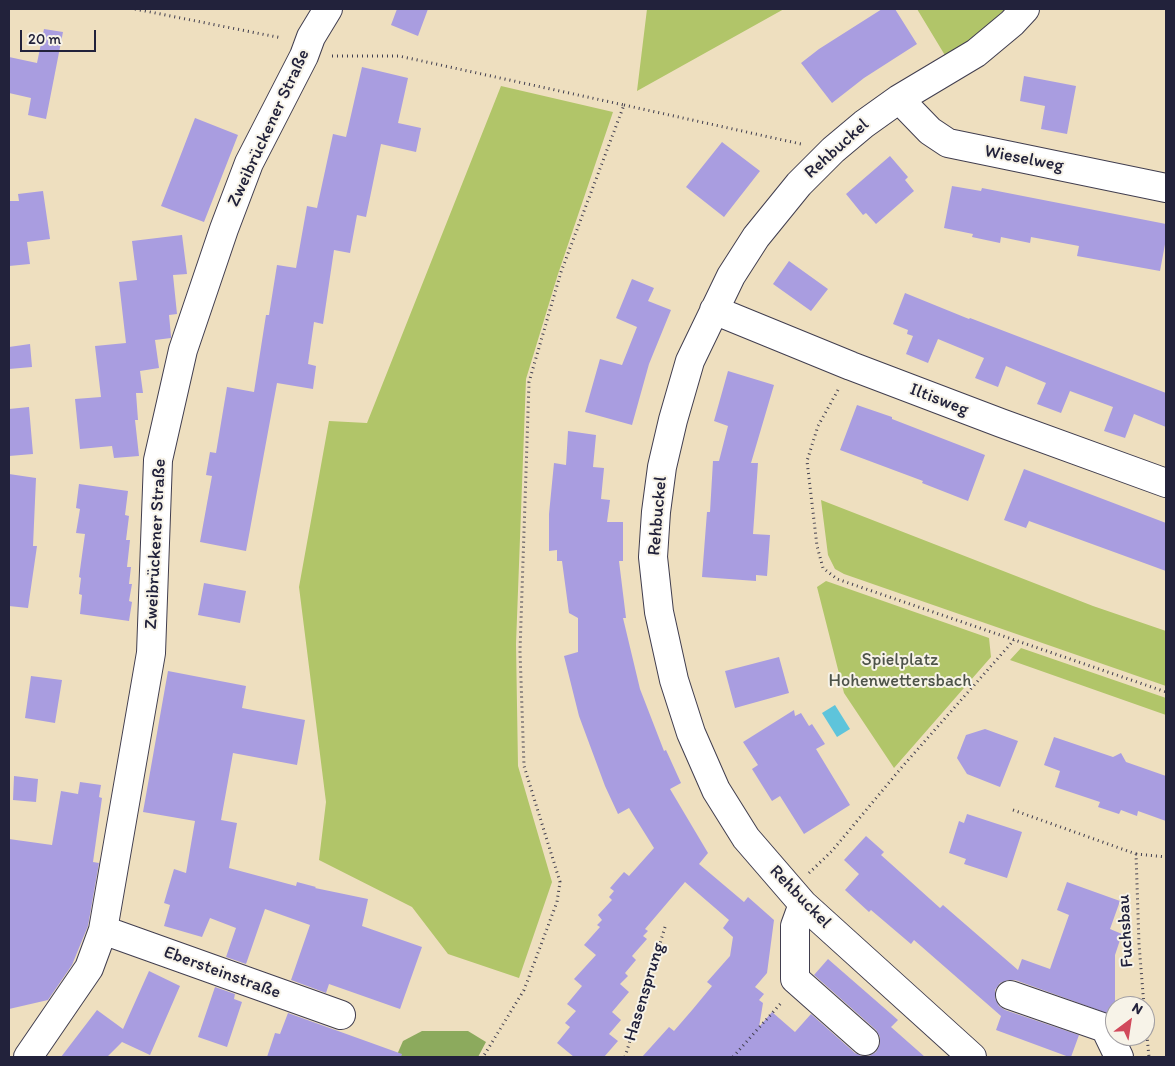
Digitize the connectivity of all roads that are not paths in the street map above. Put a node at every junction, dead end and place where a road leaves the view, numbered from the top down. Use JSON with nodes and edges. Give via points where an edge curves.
{"nodes":[{"id":1,"x":301,"y":9,"type":"edge"},
{"id":2,"x":328,"y":9,"type":"edge"},
{"id":3,"x":1025,"y":9,"type":"edge"},
{"id":4,"x":307,"y":46,"type":"junction"},
{"id":5,"x":898,"y":99,"type":"junction"},
{"id":6,"x":1166,"y":188,"type":"edge"},
{"id":7,"x":714,"y":310,"type":"junction"},
{"id":8,"x":1166,"y":483,"type":"edge"},
{"id":9,"x":797,"y":897,"type":"junction"},
{"id":10,"x":104,"y":930,"type":"junction"},
{"id":11,"x":1010,"y":995,"type":"dead end"},
{"id":12,"x":341,"y":1015,"type":"dead end"},
{"id":13,"x":865,"y":1041,"type":"dead end"},
{"id":14,"x":28,"y":1057,"type":"edge"},
{"id":15,"x":972,"y":1057,"type":"edge"},
{"id":16,"x":1119,"y":1057,"type":"edge"}],
"edges":[{"from":1,"to":4,"type":"street"},
{"from":2,"to":4,"type":"street","name":"Zweibrückener Straße"},
{"from":3,"to":5,"type":"street","name":"Rehbuckel","via":[[976,54]]},
{"from":4,"to":10,"type":"street","name":"Zweibrückener Straße","via":[[249,163],[183,350],[158,460],[151,653]]},
{"from":5,"to":6,"type":"street","name":"Wieselweg","via":[[930,131],[948,143]]},
{"from":5,"to":7,"type":"street","name":"Rehbuckel","via":[[833,150],[798,184],[756,237]]},
{"from":7,"to":8,"type":"street","name":"Iltisweg","via":[[851,366]]},
{"from":7,"to":9,"type":"street","name":"Rehbuckel","via":[[690,361],[662,467],[653,557],[658,612],[691,733],[716,790],[746,838]]},
{"from":9,"to":13,"type":"street","via":[[795,979]]},
{"from":9,"to":15,"type":"street","name":"Rehbuckel"},
{"from":10,"to":12,"type":"street","name":"Ebersteinstraße"},
{"from":10,"to":14,"type":"street","name":"Zweibrückener Straße","via":[[89,968]]},
{"from":11,"to":16,"type":"street","via":[[1104,1028]]}]}
